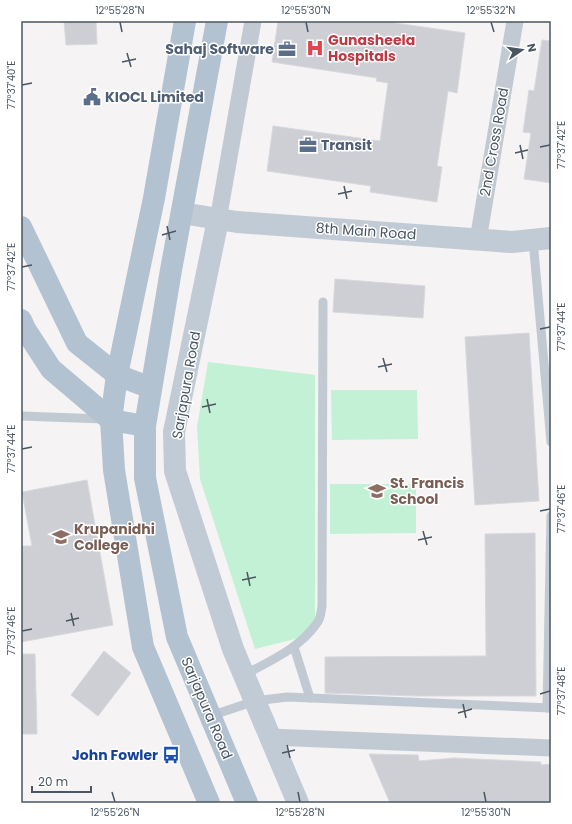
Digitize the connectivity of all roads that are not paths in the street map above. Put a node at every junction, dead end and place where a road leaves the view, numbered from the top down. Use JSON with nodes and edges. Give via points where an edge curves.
{"nodes":[{"id":1,"x":185,"y":21,"type":"edge"},
{"id":2,"x":217,"y":21,"type":"edge"},
{"id":3,"x":252,"y":21,"type":"edge"},
{"id":4,"x":515,"y":21,"type":"edge"},
{"id":5,"x":182,"y":213,"type":"junction"},
{"id":6,"x":218,"y":220,"type":"junction"},
{"id":7,"x":21,"y":227,"type":"edge"},
{"id":8,"x":542,"y":239,"type":"edge"},
{"id":9,"x":478,"y":240,"type":"junction"},
{"id":10,"x":323,"y":302,"type":"dead end"},
{"id":11,"x":21,"y":320,"type":"edge"},
{"id":12,"x":117,"y":375,"type":"junction"},
{"id":13,"x":151,"y":388,"type":"junction"},
{"id":14,"x":21,"y":416,"type":"edge"},
{"id":15,"x":111,"y":420,"type":"junction"},
{"id":16,"x":145,"y":426,"type":"junction"},
{"id":17,"x":551,"y":442,"type":"edge"},
{"id":18,"x":551,"y":516,"type":"edge"},
{"id":19,"x":294,"y":647,"type":"junction"},
{"id":20,"x":244,"y":675,"type":"junction"},
{"id":21,"x":310,"y":698,"type":"junction"},
{"id":22,"x":256,"y":701,"type":"junction"},
{"id":23,"x":549,"y":708,"type":"edge"},
{"id":24,"x":210,"y":716,"type":"junction"},
{"id":25,"x":270,"y":737,"type":"junction"},
{"id":26,"x":551,"y":748,"type":"edge"},
{"id":27,"x":209,"y":803,"type":"edge"},
{"id":28,"x":246,"y":803,"type":"edge"},
{"id":29,"x":298,"y":803,"type":"edge"}],
"edges":[{"from":1,"to":12,"type":"main road","via":[[154,198]]},
{"from":2,"to":5,"type":"main road","name":"Sarjapura Road"},
{"from":3,"to":6,"type":"street","name":"Sarjapura Road"},
{"from":4,"to":9,"type":"street","name":"2nd Cross Road"},
{"from":5,"to":6,"type":"street","name":"8th Main Road"},
{"from":5,"to":13,"type":"main road","name":"Sarjapura Road"},
{"from":6,"to":9,"type":"street","name":"8th Main Road"},
{"from":6,"to":20,"type":"street","name":"Sarjapura Road","via":[[174,432],[175,471],[233,649]]},
{"from":7,"to":12,"type":"main road","via":[[77,343]]},
{"from":8,"to":9,"type":"street","name":"8th Main Road","via":[[512,242]]},
{"from":8,"to":17,"type":"lane"},
{"from":10,"to":19,"type":"lane","via":[[322,606],[318,623]]},
{"from":11,"to":15,"type":"main road","via":[[51,369]]},
{"from":12,"to":13,"type":"main road"},
{"from":12,"to":15,"type":"main road"},
{"from":13,"to":16,"type":"main road","name":"Sarjapura Road"},
{"from":14,"to":15,"type":"lane"},
{"from":15,"to":16,"type":"main road"},
{"from":15,"to":27,"type":"main road","via":[[114,470],[143,647]]},
{"from":16,"to":24,"type":"main road","name":"Sarjapura Road","via":[[145,478],[177,637]]},
{"from":18,"to":23,"type":"lane"},
{"from":19,"to":20,"type":"lane"},
{"from":19,"to":21,"type":"lane"},
{"from":20,"to":22,"type":"street","name":"Sarjapura Road"},
{"from":21,"to":22,"type":"lane","via":[[287,697]]},
{"from":21,"to":23,"type":"lane"},
{"from":22,"to":24,"type":"lane"},
{"from":22,"to":25,"type":"street","name":"Sarjapura Road"},
{"from":24,"to":28,"type":"main road","name":"Sarjapura Road"},
{"from":25,"to":26,"type":"street"},
{"from":25,"to":29,"type":"street","name":"Sarjapura Road"}]}
